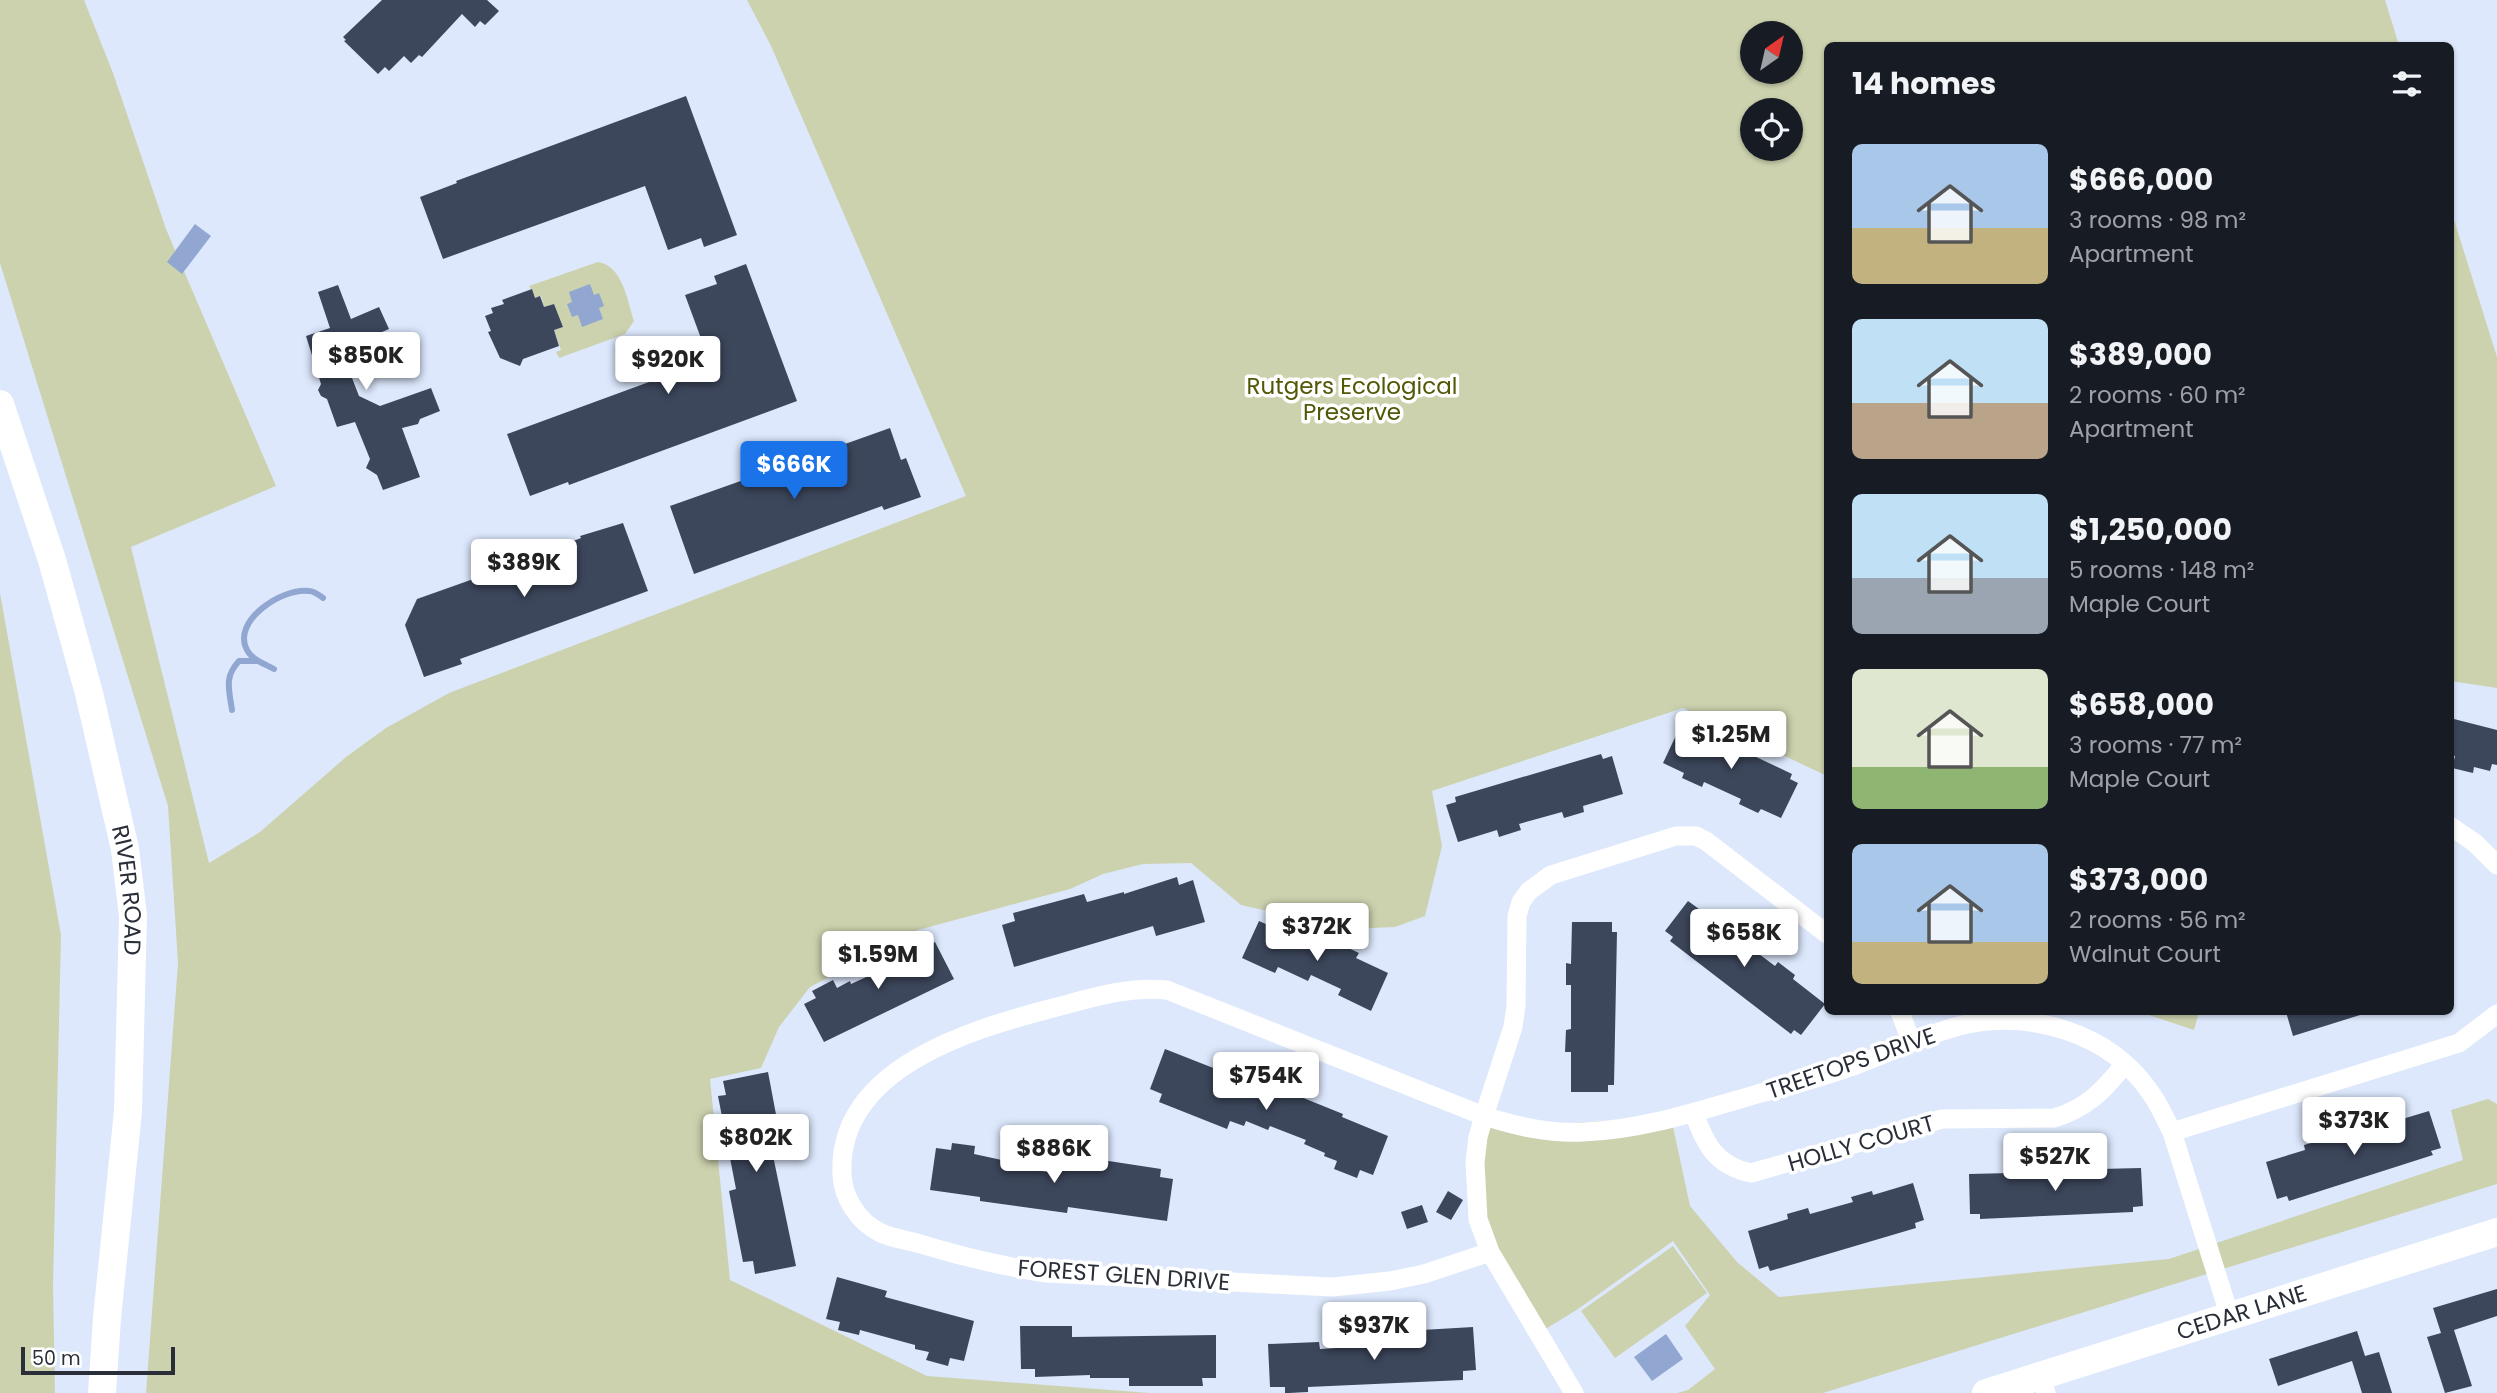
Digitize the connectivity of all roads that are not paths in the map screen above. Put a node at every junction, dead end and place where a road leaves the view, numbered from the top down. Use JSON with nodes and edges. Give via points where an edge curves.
{"nodes":[{"id":1,"x":0,"y":404,"type":"edge"},
{"id":2,"x":2454,"y":829,"type":"edge"},
{"id":3,"x":2497,"y":865,"type":"edge"},
{"id":4,"x":1824,"y":931,"type":"edge"},
{"id":5,"x":2497,"y":1014,"type":"edge"},
{"id":6,"x":1901,"y":1015,"type":"edge"},
{"id":7,"x":2038,"y":1017,"type":"edge"},
{"id":8,"x":1911,"y":1041,"type":"junction"},
{"id":9,"x":2124,"y":1065,"type":"junction"},
{"id":10,"x":1694,"y":1113,"type":"junction"},
{"id":11,"x":1484,"y":1116,"type":"junction"},
{"id":12,"x":2172,"y":1132,"type":"junction"},
{"id":13,"x":2497,"y":1232,"type":"edge"},
{"id":14,"x":1490,"y":1252,"type":"junction"},
{"id":15,"x":2230,"y":1317,"type":"junction"},
{"id":16,"x":2043,"y":1384,"type":"edge"},
{"id":17,"x":102,"y":1393,"type":"edge"},
{"id":18,"x":1574,"y":1393,"type":"edge"},
{"id":19,"x":1986,"y":1393,"type":"edge"}],
"edges":[{"from":1,"to":17,"type":"street","name":"RIVER ROAD","via":[[52,560],[89,693],[125,849],[133,916],[128,1111]]},
{"from":2,"to":3,"type":"street"},
{"from":4,"to":11,"type":"street","via":[[1696,836],[1676,836],[1551,875],[1529,891],[1517,916],[1513,1027]]},
{"from":5,"to":12,"type":"street","via":[[2459,1043]]},
{"from":6,"to":8,"type":"street"},
{"from":7,"to":8,"type":"street","name":"TREETOPS DRIVE","via":[[1961,1026]]},
{"from":7,"to":9,"type":"street","name":"TREETOPS DRIVE","via":[[2079,1034]]},
{"from":8,"to":10,"type":"street","name":"TREETOPS DRIVE","via":[[1850,1068]]},
{"from":9,"to":10,"type":"street","name":"HOLLY COURT","via":[[2101,1093],[2072,1113],[2054,1118],[1942,1119],[1751,1173],[1722,1162],[1702,1136]]},
{"from":9,"to":12,"type":"street","name":"TREETOPS DRIVE","via":[[2151,1094]]},
{"from":10,"to":11,"type":"street","name":"TREETOPS DRIVE","via":[[1582,1132],[1518,1126]]},
{"from":11,"to":14,"type":"street","via":[[1475,1189],[1478,1219]]},
{"from":11,"to":14,"type":"street","name":"FOREST GLEN DRIVE","via":[[1171,991],[1144,987],[980,1028],[917,1058],[890,1077],[860,1108],[844,1142],[842,1171],[847,1199],[855,1212],[881,1233],[1046,1273],[1325,1287],[1424,1274]]},
{"from":12,"to":15,"type":"street"},
{"from":13,"to":15,"type":"street","name":"CEDAR LANE"},
{"from":14,"to":18,"type":"street"},
{"from":15,"to":16,"type":"street","name":"CEDAR LANE"},
{"from":16,"to":19,"type":"street","name":"CEDAR LANE"}]}
